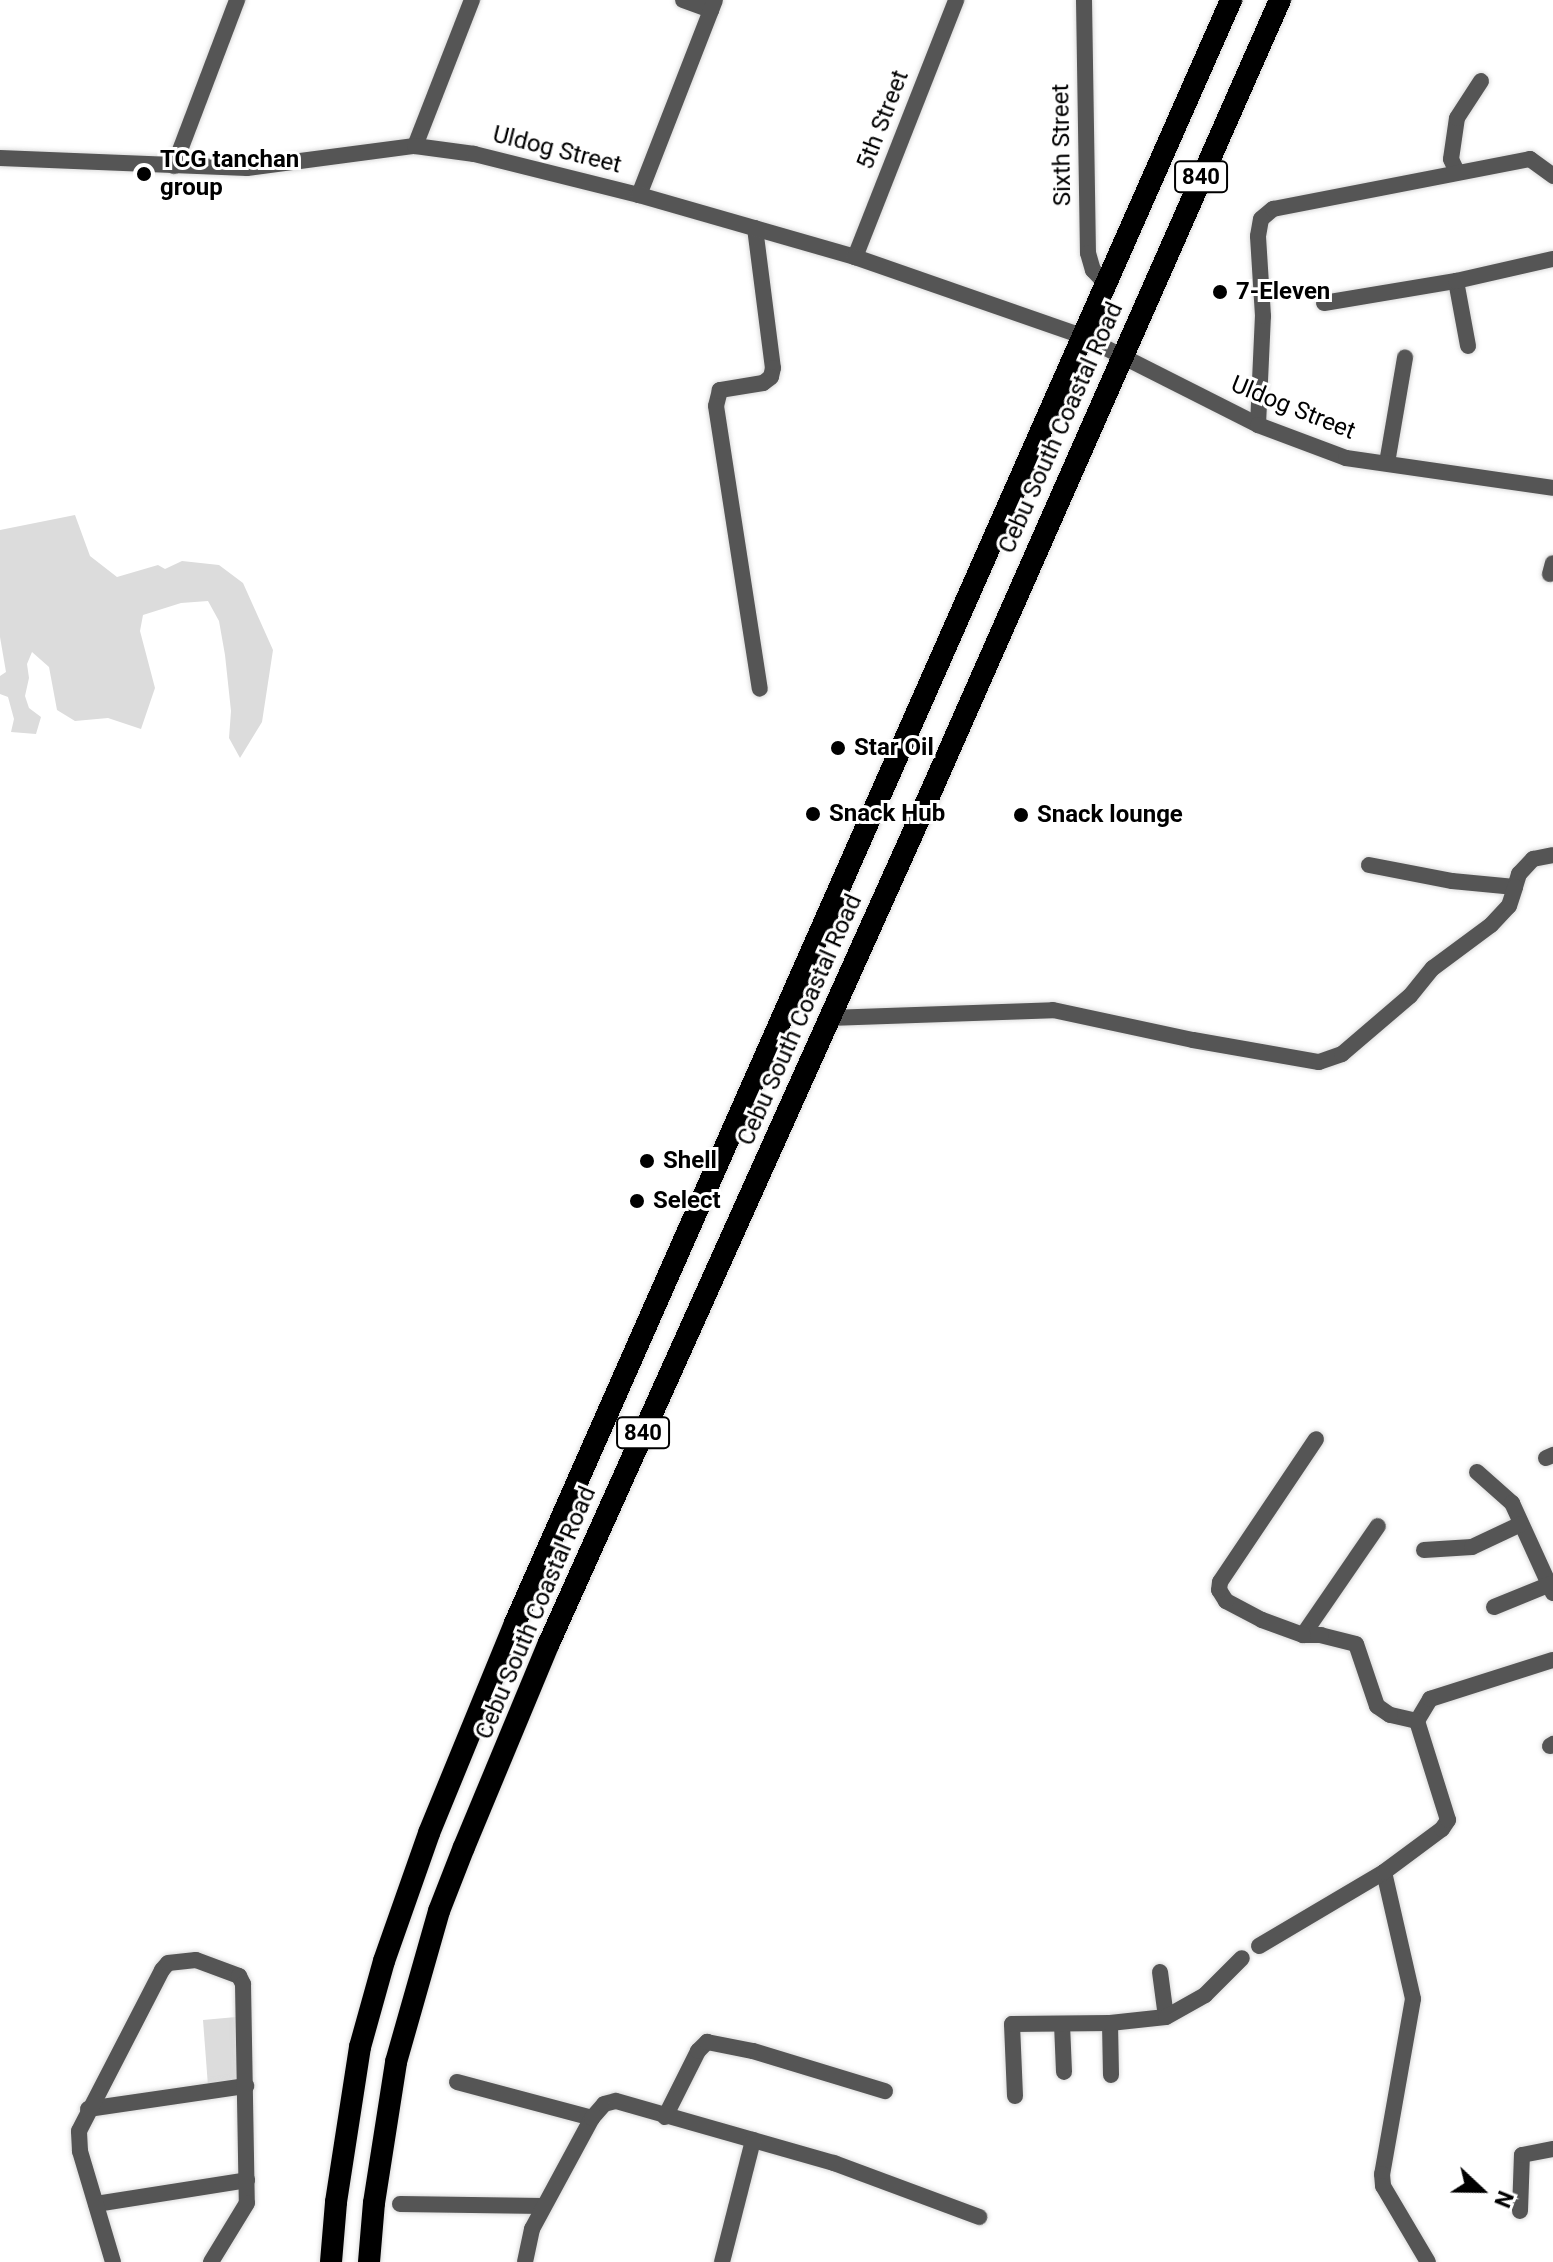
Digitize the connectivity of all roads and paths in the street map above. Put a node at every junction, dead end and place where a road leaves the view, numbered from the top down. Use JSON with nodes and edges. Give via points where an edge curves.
{"nodes":[{"id":1,"x":237,"y":0,"type":"edge"},
{"id":2,"x":472,"y":0,"type":"edge"},
{"id":3,"x":683,"y":0,"type":"edge"},
{"id":4,"x":956,"y":0,"type":"edge"},
{"id":5,"x":1084,"y":0,"type":"edge"},
{"id":6,"x":1231,"y":0,"type":"edge"},
{"id":7,"x":1280,"y":0,"type":"edge"},
{"id":8,"x":713,"y":5,"type":"edge"},
{"id":9,"x":1481,"y":81,"type":"dead end"},
{"id":10,"x":415,"y":146,"type":"junction"},
{"id":11,"x":0,"y":158,"type":"edge"},
{"id":12,"x":174,"y":166,"type":"junction"},
{"id":13,"x":1457,"y":172,"type":"junction"},
{"id":14,"x":1553,"y":176,"type":"edge"},
{"id":15,"x":639,"y":195,"type":"junction"},
{"id":16,"x":755,"y":228,"type":"junction"},
{"id":17,"x":855,"y":257,"type":"junction"},
{"id":18,"x":1553,"y":259,"type":"edge"},
{"id":19,"x":1456,"y":281,"type":"junction"},
{"id":20,"x":1106,"y":284,"type":"junction"},
{"id":21,"x":1324,"y":303,"type":"dead end"},
{"id":22,"x":1082,"y":336,"type":"junction"},
{"id":23,"x":1468,"y":346,"type":"dead end"},
{"id":24,"x":1121,"y":354,"type":"junction"},
{"id":25,"x":1405,"y":358,"type":"dead end"},
{"id":26,"x":1258,"y":425,"type":"junction"},
{"id":27,"x":1387,"y":463,"type":"junction"},
{"id":28,"x":1553,"y":488,"type":"edge"},
{"id":29,"x":760,"y":689,"type":"dead end"},
{"id":30,"x":1553,"y":855,"type":"edge"},
{"id":31,"x":1369,"y":865,"type":"dead end"},
{"id":32,"x":1515,"y":887,"type":"junction"},
{"id":33,"x":829,"y":1018,"type":"junction"},
{"id":34,"x":1316,"y":1439,"type":"dead end"},
{"id":35,"x":1477,"y":1472,"type":"dead end"},
{"id":36,"x":1521,"y":1524,"type":"junction"},
{"id":37,"x":1378,"y":1526,"type":"dead end"},
{"id":38,"x":1424,"y":1550,"type":"dead end"},
{"id":39,"x":1552,"y":1587,"type":"edge"},
{"id":40,"x":1494,"y":1607,"type":"dead end"},
{"id":41,"x":1303,"y":1635,"type":"junction"},
{"id":42,"x":1553,"y":1660,"type":"edge"},
{"id":43,"x":1417,"y":1721,"type":"junction"},
{"id":44,"x":1384,"y":1872,"type":"junction"},
{"id":45,"x":1259,"y":1946,"type":"dead end"},
{"id":46,"x":1242,"y":1958,"type":"dead end"},
{"id":47,"x":1160,"y":1972,"type":"dead end"},
{"id":48,"x":1166,"y":2017,"type":"junction"},
{"id":49,"x":1110,"y":2023,"type":"junction"},
{"id":50,"x":1062,"y":2024,"type":"junction"},
{"id":51,"x":1064,"y":2072,"type":"dead end"},
{"id":52,"x":1111,"y":2075,"type":"dead end"},
{"id":53,"x":457,"y":2082,"type":"dead end"},
{"id":54,"x":246,"y":2086,"type":"junction"},
{"id":55,"x":885,"y":2091,"type":"dead end"},
{"id":56,"x":1015,"y":2096,"type":"dead end"},
{"id":57,"x":88,"y":2109,"type":"junction"},
{"id":58,"x":665,"y":2117,"type":"junction"},
{"id":59,"x":592,"y":2118,"type":"junction"},
{"id":60,"x":753,"y":2140,"type":"junction"},
{"id":61,"x":1553,"y":2149,"type":"edge"},
{"id":62,"x":247,"y":2180,"type":"junction"},
{"id":63,"x":96,"y":2204,"type":"junction"},
{"id":64,"x":400,"y":2204,"type":"dead end"},
{"id":65,"x":543,"y":2206,"type":"junction"},
{"id":66,"x":1520,"y":2211,"type":"dead end"},
{"id":67,"x":979,"y":2217,"type":"dead end"},
{"id":68,"x":113,"y":2262,"type":"edge"},
{"id":69,"x":211,"y":2262,"type":"edge"},
{"id":70,"x":331,"y":2262,"type":"edge"},
{"id":71,"x":369,"y":2262,"type":"edge"},
{"id":72,"x":525,"y":2262,"type":"edge"},
{"id":73,"x":722,"y":2262,"type":"edge"},
{"id":74,"x":1428,"y":2262,"type":"edge"}],
"edges":[{"from":1,"to":12,"type":"street"},
{"from":2,"to":10,"type":"street"},
{"from":3,"to":8,"type":"street"},
{"from":4,"to":17,"type":"street","name":"5th Street"},
{"from":5,"to":20,"type":"street","name":"Sixth Street","via":[[1088,253],[1093,270]]},
{"from":6,"to":20,"type":"highway","name":"Cebu South Coastal Road","number":"840"},
{"from":7,"to":24,"type":"highway","name":"Cebu South Coastal Road","number":"840"},
{"from":8,"to":15,"type":"street"},
{"from":9,"to":13,"type":"street","via":[[1457,118],[1451,159]]},
{"from":10,"to":12,"type":"street","name":"Uldog Street","via":[[247,168]]},
{"from":10,"to":15,"type":"street","name":"Uldog Street","via":[[474,154]]},
{"from":11,"to":12,"type":"street","name":"Uldog Street"},
{"from":13,"to":14,"type":"street","via":[[1530,159]]},
{"from":13,"to":26,"type":"street","via":[[1273,209],[1261,219]]},
{"from":15,"to":16,"type":"street","name":"Uldog Street"},
{"from":16,"to":17,"type":"street","name":"Uldog Street"},
{"from":16,"to":29,"type":"street","via":[[773,368],[763,383],[720,390],[716,406]]},
{"from":17,"to":22,"type":"street","name":"Uldog Street"},
{"from":18,"to":19,"type":"street"},
{"from":19,"to":21,"type":"street"},
{"from":19,"to":23,"type":"street"},
{"from":20,"to":22,"type":"highway","name":"Cebu South Coastal Road","number":"840"},
{"from":22,"to":24,"type":"street","name":"Uldog Street"},
{"from":22,"to":70,"type":"highway","name":"Cebu South Coastal Road","number":"840","via":[[515,1623],[424,1847],[360,2047]]},
{"from":24,"to":26,"type":"street","name":"Uldog Street"},
{"from":24,"to":33,"type":"highway","name":"Cebu South Coastal Road","number":"840"},
{"from":25,"to":27,"type":"street"},
{"from":26,"to":27,"type":"street","name":"Uldog Street","via":[[1346,458]]},
{"from":27,"to":28,"type":"street","name":"Uldog Street"},
{"from":30,"to":32,"type":"street","via":[[1533,859]]},
{"from":31,"to":32,"type":"street"},
{"from":32,"to":33,"type":"street","via":[[1509,906],[1491,925],[1433,968],[1410,996],[1342,1054],[1319,1062],[1053,1010]]},
{"from":33,"to":71,"type":"highway","name":"Cebu South Coastal Road","number":"840","via":[[549,1643],[439,1911],[396,2062]]},
{"from":34,"to":41,"type":"street","via":[[1219,1590],[1226,1601]]},
{"from":35,"to":36,"type":"street","via":[[1512,1503]]},
{"from":36,"to":38,"type":"street","via":[[1472,1547]]},
{"from":36,"to":39,"type":"street"},
{"from":37,"to":41,"type":"street"},
{"from":39,"to":40,"type":"street"},
{"from":41,"to":43,"type":"street","via":[[1356,1644],[1377,1706]]},
{"from":42,"to":43,"type":"street","via":[[1430,1699]]},
{"from":43,"to":44,"type":"street","via":[[1448,1820]]},
{"from":44,"to":45,"type":"street"},
{"from":44,"to":74,"type":"street","via":[[1413,1999],[1383,2186]]},
{"from":46,"to":48,"type":"street","via":[[1205,1995]]},
{"from":47,"to":48,"type":"street"},
{"from":48,"to":49,"type":"street"},
{"from":49,"to":50,"type":"street"},
{"from":49,"to":52,"type":"street"},
{"from":50,"to":51,"type":"street"},
{"from":50,"to":56,"type":"street","via":[[1012,2024]]},
{"from":53,"to":59,"type":"street"},
{"from":54,"to":57,"type":"street"},
{"from":54,"to":57,"type":"street","via":[[239,1976],[196,1960],[168,1963]]},
{"from":54,"to":62,"type":"street"},
{"from":55,"to":58,"type":"street","via":[[707,2042]]},
{"from":57,"to":63,"type":"street","via":[[79,2131],[80,2151]]},
{"from":58,"to":59,"type":"street","via":[[616,2101],[604,2104]]},
{"from":58,"to":60,"type":"street"},
{"from":59,"to":65,"type":"street"},
{"from":60,"to":67,"type":"street","via":[[906,2187]]},
{"from":60,"to":73,"type":"street"},
{"from":61,"to":66,"type":"street","via":[[1522,2155]]},
{"from":62,"to":63,"type":"street"},
{"from":62,"to":69,"type":"street","via":[[243,2215]]},
{"from":63,"to":68,"type":"street"},
{"from":64,"to":65,"type":"street"},
{"from":65,"to":72,"type":"street"}]}
